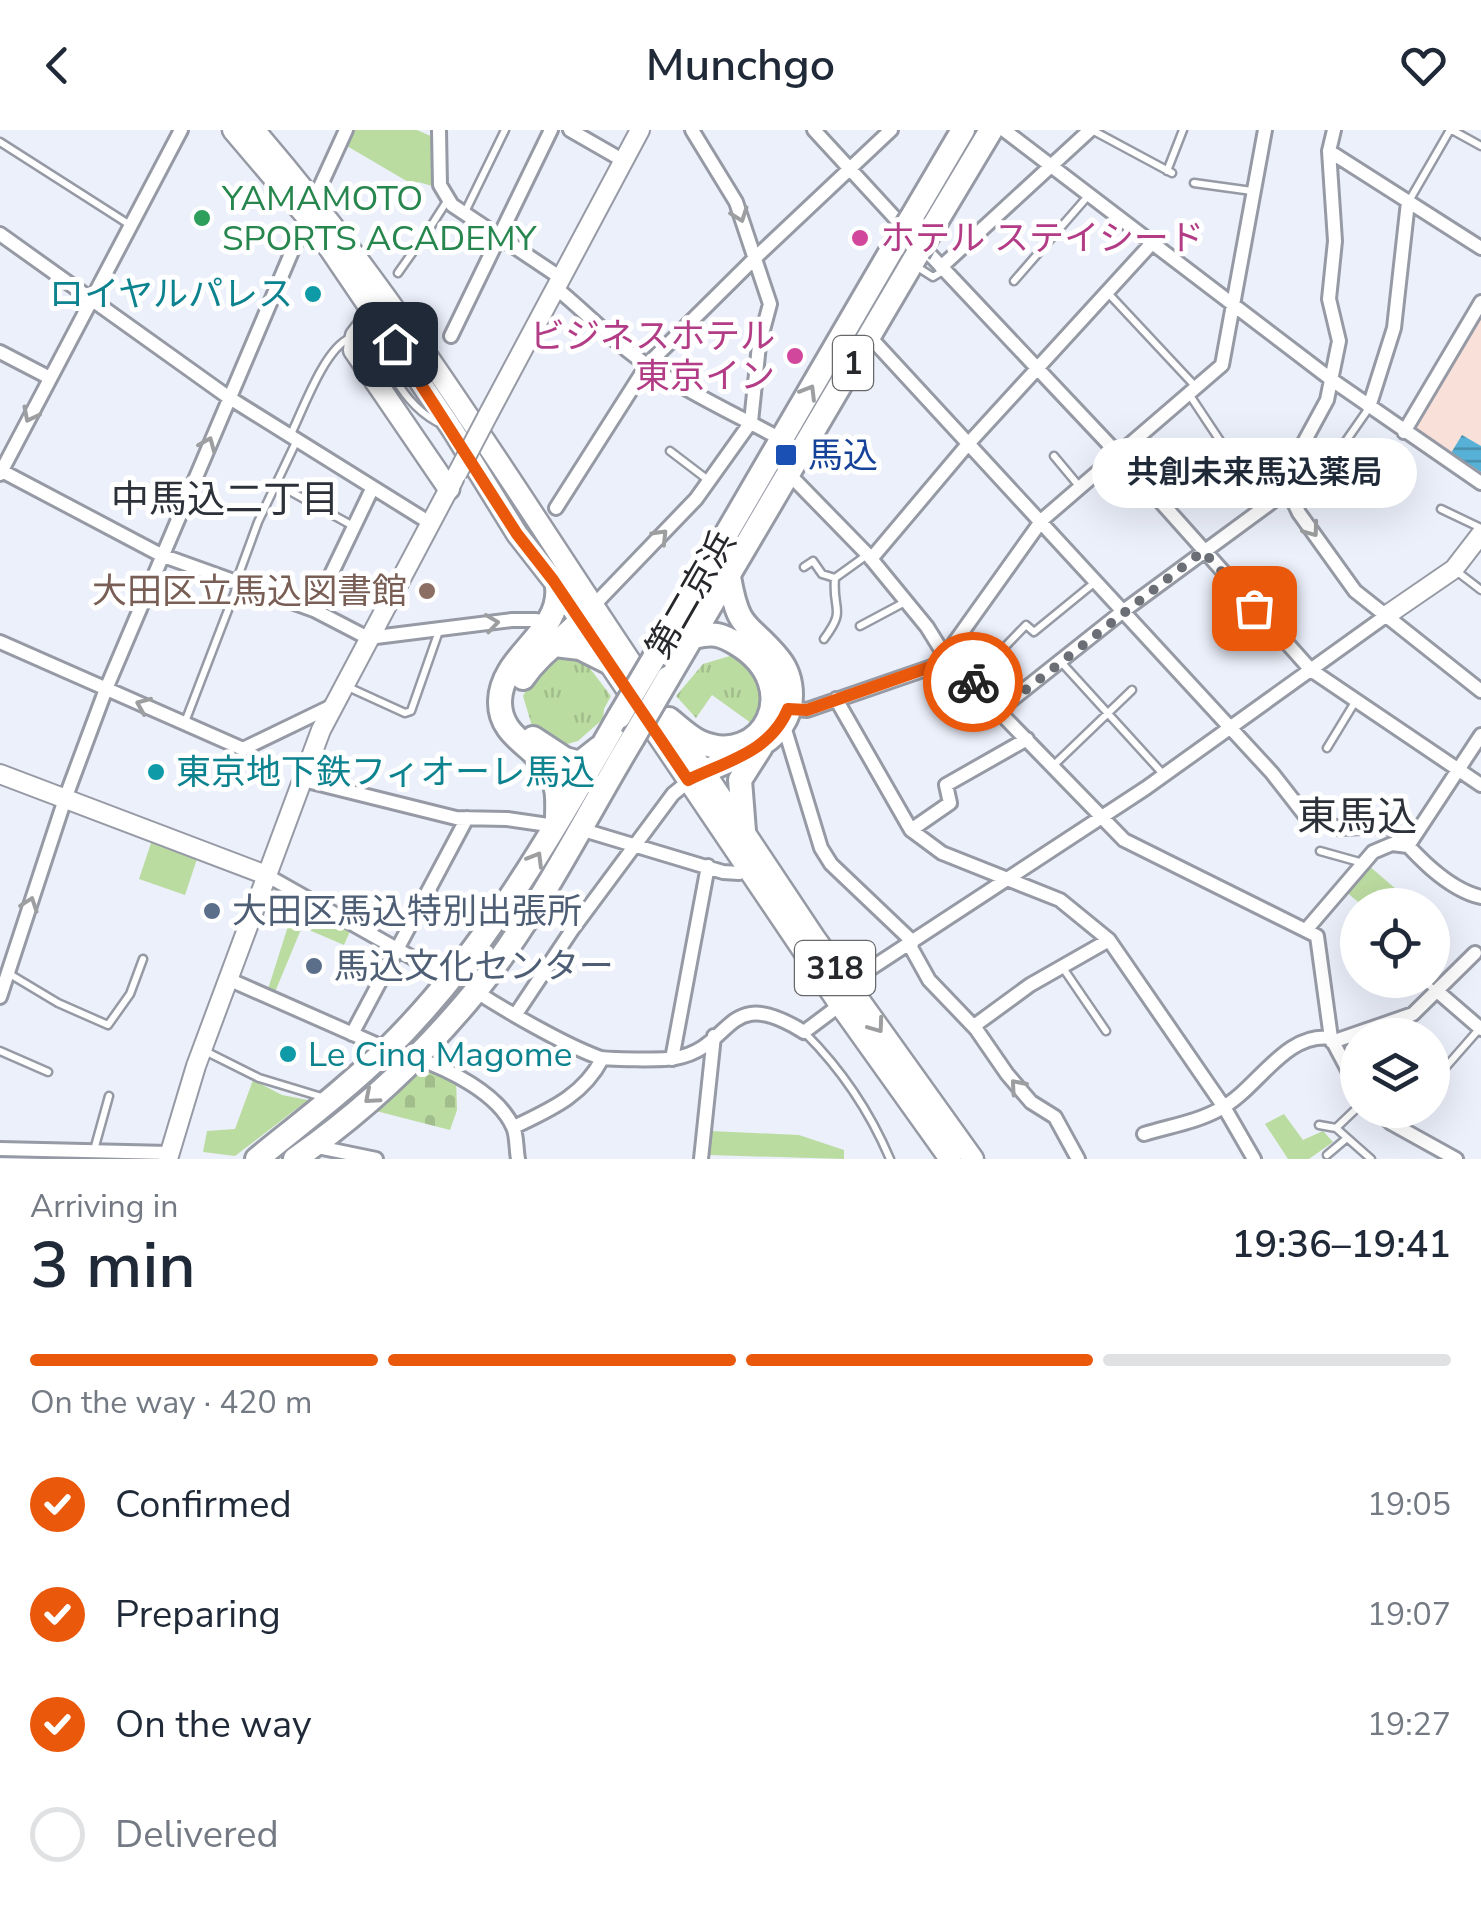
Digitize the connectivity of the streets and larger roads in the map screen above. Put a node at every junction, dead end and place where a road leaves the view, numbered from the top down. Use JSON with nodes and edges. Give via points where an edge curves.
{"nodes":[{"id":1,"x":182,"y":130,"type":"edge"},
{"id":2,"x":233,"y":130,"type":"edge"},
{"id":3,"x":254,"y":130,"type":"edge"},
{"id":4,"x":346,"y":130,"type":"edge"},
{"id":5,"x":439,"y":130,"type":"edge"},
{"id":6,"x":552,"y":130,"type":"edge"},
{"id":7,"x":570,"y":130,"type":"edge"},
{"id":8,"x":640,"y":130,"type":"edge"},
{"id":9,"x":692,"y":130,"type":"edge"},
{"id":10,"x":814,"y":130,"type":"edge"},
{"id":11,"x":891,"y":130,"type":"edge"},
{"id":12,"x":963,"y":130,"type":"edge"},
{"id":13,"x":991,"y":130,"type":"edge"},
{"id":14,"x":1004,"y":130,"type":"edge"},
{"id":15,"x":1091,"y":130,"type":"edge"},
{"id":16,"x":1264,"y":130,"type":"edge"},
{"id":17,"x":1334,"y":130,"type":"edge"},
{"id":18,"x":1329,"y":151,"type":"junction"},
{"id":19,"x":624,"y":161,"type":"junction"},
{"id":20,"x":1052,"y":166,"type":"junction"},
{"id":21,"x":850,"y":170,"type":"junction"},
{"id":22,"x":1408,"y":202,"type":"junction"},
{"id":23,"x":310,"y":208,"type":"junction"},
{"id":24,"x":0,"y":234,"type":"edge"},
{"id":25,"x":500,"y":237,"type":"junction"},
{"id":26,"x":1152,"y":243,"type":"junction"},
{"id":27,"x":1481,"y":248,"type":"edge"},
{"id":28,"x":755,"y":258,"type":"junction"},
{"id":29,"x":943,"y":268,"type":"junction"},
{"id":30,"x":559,"y":283,"type":"junction"},
{"id":31,"x":93,"y":298,"type":"junction"},
{"id":32,"x":1481,"y":302,"type":"edge"},
{"id":33,"x":1234,"y":305,"type":"junction"},
{"id":34,"x":374,"y":313,"type":"junction"},
{"id":35,"x":451,"y":336,"type":"dead end"},
{"id":36,"x":869,"y":336,"type":"junction"},
{"id":37,"x":0,"y":352,"type":"edge"},
{"id":38,"x":647,"y":365,"type":"junction"},
{"id":39,"x":1037,"y":370,"type":"junction"},
{"id":40,"x":50,"y":378,"type":"junction"},
{"id":41,"x":1332,"y":380,"type":"junction"},
{"id":42,"x":228,"y":397,"type":"junction"},
{"id":43,"x":1369,"y":407,"type":"junction"},
{"id":44,"x":483,"y":422,"type":"junction"},
{"id":45,"x":752,"y":422,"type":"junction"},
{"id":46,"x":1404,"y":432,"type":"junction"},
{"id":47,"x":781,"y":439,"type":"junction"},
{"id":48,"x":968,"y":444,"type":"junction"},
{"id":49,"x":802,"y":452,"type":"junction"},
{"id":50,"x":1118,"y":454,"type":"junction"},
{"id":51,"x":768,"y":461,"type":"junction"},
{"id":52,"x":1,"y":471,"type":"edge"},
{"id":53,"x":790,"y":474,"type":"junction"},
{"id":54,"x":460,"y":478,"type":"junction"},
{"id":55,"x":1481,"y":483,"type":"edge"},
{"id":56,"x":372,"y":489,"type":"junction"},
{"id":57,"x":1288,"y":490,"type":"junction"},
{"id":58,"x":556,"y":508,"type":"dead end"},
{"id":59,"x":1042,"y":520,"type":"junction"},
{"id":60,"x":430,"y":523,"type":"junction"},
{"id":61,"x":1481,"y":531,"type":"edge"},
{"id":62,"x":1203,"y":551,"type":"junction"},
{"id":63,"x":161,"y":555,"type":"junction"},
{"id":64,"x":870,"y":557,"type":"junction"},
{"id":65,"x":729,"y":577,"type":"junction"},
{"id":66,"x":557,"y":587,"type":"junction"},
{"id":67,"x":314,"y":610,"type":"junction"},
{"id":68,"x":1122,"y":612,"type":"junction"},
{"id":69,"x":582,"y":614,"type":"junction"},
{"id":70,"x":1387,"y":615,"type":"junction"},
{"id":71,"x":544,"y":637,"type":"junction"},
{"id":72,"x":368,"y":638,"type":"junction"},
{"id":73,"x":694,"y":638,"type":"junction"},
{"id":74,"x":0,"y":642,"type":"edge"},
{"id":75,"x":947,"y":658,"type":"junction"},
{"id":76,"x":608,"y":662,"type":"junction"},
{"id":77,"x":1311,"y":670,"type":"junction"},
{"id":78,"x":106,"y":689,"type":"junction"},
{"id":79,"x":1481,"y":692,"type":"edge"},
{"id":80,"x":836,"y":699,"type":"junction"},
{"id":81,"x":332,"y":706,"type":"junction"},
{"id":82,"x":1000,"y":710,"type":"junction"},
{"id":83,"x":778,"y":713,"type":"junction"},
{"id":84,"x":670,"y":719,"type":"junction"},
{"id":85,"x":1230,"y":726,"type":"junction"},
{"id":86,"x":1481,"y":735,"type":"edge"},
{"id":87,"x":1027,"y":739,"type":"junction"},
{"id":88,"x":602,"y":744,"type":"junction"},
{"id":89,"x":764,"y":744,"type":"junction"},
{"id":90,"x":1458,"y":770,"type":"junction"},
{"id":91,"x":0,"y":774,"type":"edge"},
{"id":92,"x":696,"y":776,"type":"junction"},
{"id":93,"x":303,"y":780,"type":"junction"},
{"id":94,"x":1481,"y":785,"type":"edge"},
{"id":95,"x":66,"y":799,"type":"junction"},
{"id":96,"x":1100,"y":816,"type":"junction"},
{"id":97,"x":467,"y":818,"type":"junction"},
{"id":98,"x":556,"y":825,"type":"junction"},
{"id":99,"x":580,"y":829,"type":"junction"},
{"id":100,"x":911,"y":830,"type":"junction"},
{"id":101,"x":744,"y":831,"type":"junction"},
{"id":102,"x":636,"y":844,"type":"junction"},
{"id":103,"x":1408,"y":846,"type":"junction"},
{"id":104,"x":708,"y":866,"type":"junction"},
{"id":105,"x":750,"y":868,"type":"junction"},
{"id":106,"x":266,"y":875,"type":"junction"},
{"id":107,"x":1008,"y":880,"type":"junction"},
{"id":108,"x":1481,"y":897,"type":"edge"},
{"id":109,"x":1306,"y":930,"type":"junction"},
{"id":110,"x":1109,"y":940,"type":"junction"},
{"id":111,"x":911,"y":943,"type":"junction"},
{"id":112,"x":398,"y":949,"type":"junction"},
{"id":113,"x":1475,"y":953,"type":"dead end"},
{"id":114,"x":1450,"y":978,"type":"edge"},
{"id":115,"x":228,"y":979,"type":"junction"},
{"id":116,"x":450,"y":979,"type":"junction"},
{"id":117,"x":476,"y":991,"type":"junction"},
{"id":118,"x":844,"y":995,"type":"junction"},
{"id":119,"x":0,"y":996,"type":"edge"},
{"id":120,"x":1430,"y":998,"type":"edge"},
{"id":121,"x":1445,"y":998,"type":"edge"},
{"id":122,"x":516,"y":1014,"type":"junction"},
{"id":123,"x":974,"y":1026,"type":"junction"},
{"id":124,"x":1480,"y":1029,"type":"edge"},
{"id":125,"x":352,"y":1034,"type":"junction"},
{"id":126,"x":714,"y":1036,"type":"junction"},
{"id":127,"x":1331,"y":1040,"type":"junction"},
{"id":128,"x":386,"y":1049,"type":"junction"},
{"id":129,"x":1340,"y":1057,"type":"edge"},
{"id":130,"x":416,"y":1058,"type":"junction"},
{"id":131,"x":602,"y":1059,"type":"junction"},
{"id":132,"x":672,"y":1059,"type":"junction"},
{"id":133,"x":1224,"y":1108,"type":"junction"},
{"id":134,"x":514,"y":1127,"type":"junction"},
{"id":135,"x":1400,"y":1128,"type":"edge"},
{"id":136,"x":1144,"y":1134,"type":"dead end"},
{"id":137,"x":0,"y":1149,"type":"edge"},
{"id":138,"x":304,"y":1153,"type":"edge"},
{"id":139,"x":168,"y":1156,"type":"edge"},
{"id":140,"x":257,"y":1159,"type":"edge"},
{"id":141,"x":376,"y":1159,"type":"edge"},
{"id":142,"x":518,"y":1159,"type":"edge"},
{"id":143,"x":701,"y":1159,"type":"edge"},
{"id":144,"x":950,"y":1159,"type":"edge"},
{"id":145,"x":972,"y":1159,"type":"edge"},
{"id":146,"x":1078,"y":1159,"type":"edge"},
{"id":147,"x":1254,"y":1159,"type":"edge"},
{"id":148,"x":1456,"y":1159,"type":"edge"}],
"edges":[{"from":1,"to":31,"type":"street"},
{"from":2,"to":23,"type":"main road"},
{"from":3,"to":23,"type":"main road"},
{"from":4,"to":23,"type":"street"},
{"from":5,"to":25,"type":"street","via":[[438,174],[448,200]]},
{"from":6,"to":25,"type":"street"},
{"from":7,"to":19,"type":"street"},
{"from":8,"to":19,"type":"street"},
{"from":9,"to":28,"type":"street","one_way":true,"via":[[736,202]]},
{"from":10,"to":21,"type":"street"},
{"from":11,"to":21,"type":"street"},
{"from":47,"to":12,"type":"highway","name":"第二京浜","number":"1","one_way":true,"via":[[851,309]]},
{"from":13,"to":36,"type":"highway","name":"第二京浜","number":"1"},
{"from":14,"to":20,"type":"street"},
{"from":15,"to":20,"type":"street"},
{"from":16,"to":33,"type":"street"},
{"from":17,"to":18,"type":"street"},
{"from":18,"to":22,"type":"street"},
{"from":18,"to":41,"type":"street","via":[[1335,242],[1330,299],[1340,341]]},
{"from":19,"to":30,"type":"street"},
{"from":20,"to":26,"type":"street"},
{"from":20,"to":29,"type":"street"},
{"from":21,"to":28,"type":"street"},
{"from":21,"to":29,"type":"street"},
{"from":22,"to":27,"type":"street"},
{"from":22,"to":43,"type":"street","via":[[1394,328]]},
{"from":23,"to":34,"type":"main road"},
{"from":23,"to":42,"type":"street"},
{"from":23,"to":44,"type":"main road"},
{"from":24,"to":31,"type":"street"},
{"from":25,"to":30,"type":"street"},
{"from":25,"to":35,"type":"street"},
{"from":26,"to":33,"type":"street"},
{"from":26,"to":39,"type":"street"},
{"from":28,"to":38,"type":"street"},
{"from":28,"to":45,"type":"street","via":[[770,304]]},
{"from":29,"to":39,"type":"street"},
{"from":30,"to":38,"type":"street"},
{"from":30,"to":44,"type":"street"},
{"from":31,"to":40,"type":"street"},
{"from":31,"to":42,"type":"street"},
{"from":32,"to":46,"type":"street"},
{"from":33,"to":41,"type":"street"},
{"from":33,"to":50,"type":"street","via":[[1222,365]]},
{"from":34,"to":54,"type":"main road","via":[[452,429]]},
{"from":34,"to":54,"type":"main road","via":[[354,350]]},
{"from":36,"to":48,"type":"street"},
{"from":36,"to":49,"type":"highway","name":"第二京浜","number":"1"},
{"from":37,"to":40,"type":"street"},
{"from":38,"to":45,"type":"street"},
{"from":38,"to":58,"type":"street"},
{"from":39,"to":48,"type":"street"},
{"from":39,"to":50,"type":"street"},
{"from":40,"to":52,"type":"street","one_way":true},
{"from":41,"to":43,"type":"street"},
{"from":41,"to":57,"type":"street","via":[[1289,470]]},
{"from":42,"to":56,"type":"street"},
{"from":63,"to":42,"type":"street","one_way":true},
{"from":43,"to":46,"type":"street"},
{"from":44,"to":54,"type":"street","bridge":true},
{"from":44,"to":69,"type":"main road","number":"318"},
{"from":45,"to":47,"type":"street"},
{"from":69,"to":45,"type":"street","one_way":true,"via":[[696,499]]},
{"from":46,"to":55,"type":"street"},
{"from":47,"to":49,"type":"street"},
{"from":47,"to":51,"type":"highway","name":"第二京浜","number":"1"},
{"from":48,"to":59,"type":"street"},
{"from":48,"to":64,"type":"street"},
{"from":49,"to":53,"type":"highway","name":"第二京浜","number":"1"},
{"from":50,"to":59,"type":"street"},
{"from":50,"to":62,"type":"street"},
{"from":51,"to":53,"type":"street"},
{"from":51,"to":88,"type":"highway","name":"第二京浜","number":"1","bridge":true},
{"from":52,"to":63,"type":"street"},
{"from":53,"to":64,"type":"street"},
{"from":53,"to":65,"type":"highway","name":"第二京浜","number":"1"},
{"from":54,"to":60,"type":"street"},
{"from":54,"to":66,"type":"main road","number":"318","via":[[477,488]]},
{"from":56,"to":60,"type":"street"},
{"from":56,"to":67,"type":"street"},
{"from":57,"to":62,"type":"street"},
{"from":57,"to":70,"type":"street","one_way":true,"via":[[1356,591]]},
{"from":59,"to":68,"type":"street"},
{"from":59,"to":75,"type":"street"},
{"from":60,"to":72,"type":"street"},
{"from":61,"to":70,"type":"street","via":[[1454,569]]},
{"from":62,"to":68,"type":"street"},
{"from":62,"to":77,"type":"street"},
{"from":63,"to":67,"type":"street"},
{"from":63,"to":78,"type":"street"},
{"from":64,"to":75,"type":"street"},
{"from":65,"to":73,"type":"highway","name":"第二京浜","number":"1"},
{"from":65,"to":83,"type":"highway","via":[[741,622],[786,670],[791,693]]},
{"from":66,"to":69,"type":"main road","number":"318"},
{"from":66,"to":71,"type":"highway"},
{"from":67,"to":72,"type":"street"},
{"from":68,"to":82,"type":"street"},
{"from":68,"to":85,"type":"street"},
{"from":69,"to":71,"type":"highway"},
{"from":69,"to":76,"type":"main road","number":"318"},
{"from":69,"to":84,"type":"main road","number":"318"},
{"from":70,"to":77,"type":"street"},
{"from":70,"to":79,"type":"street"},
{"from":72,"to":71,"type":"street","one_way":true,"via":[[512,620],[536,620]]},
{"from":71,"to":76,"type":"highway"},
{"from":71,"to":88,"type":"highway","via":[[514,698],[520,720],[541,745],[565,759],[580,762]]},
{"from":71,"to":98,"type":"highway","via":[[510,670],[500,704],[510,733],[550,773],[558,796]]},
{"from":72,"to":81,"type":"street"},
{"from":73,"to":83,"type":"highway","via":[[721,635],[752,654],[770,676]]},
{"from":73,"to":99,"type":"highway","name":"第二京浜","number":"1","bridge":true},
{"from":74,"to":78,"type":"street"},
{"from":75,"to":80,"type":"street"},
{"from":75,"to":82,"type":"street"},
{"from":76,"to":92,"type":"main road","number":"318"},
{"from":77,"to":85,"type":"street"},
{"from":77,"to":90,"type":"street"},
{"from":81,"to":78,"type":"street","one_way":true,"via":[[243,748]]},
{"from":78,"to":95,"type":"street"},
{"from":80,"to":83,"type":"street"},
{"from":80,"to":100,"type":"street"},
{"from":81,"to":93,"type":"street"},
{"from":82,"to":87,"type":"street"},
{"from":83,"to":84,"type":"highway","via":[[750,740],[724,747],[701,743]]},
{"from":83,"to":89,"type":"highway"},
{"from":83,"to":111,"type":"street","via":[[830,864]]},
{"from":84,"to":92,"type":"main road","number":"318"},
{"from":85,"to":96,"type":"street"},
{"from":85,"to":103,"type":"street","via":[[1304,814],[1338,828],[1390,826]]},
{"from":86,"to":90,"type":"street"},
{"from":87,"to":96,"type":"street"},
{"from":87,"to":100,"type":"street","via":[[946,785],[950,802]]},
{"from":88,"to":98,"type":"highway","name":"第二京浜","number":"1"},
{"from":89,"to":92,"type":"highway"},
{"from":89,"to":101,"type":"highway","via":[[740,780]]},
{"from":90,"to":94,"type":"street"},
{"from":90,"to":103,"type":"street"},
{"from":91,"to":95,"type":"street"},
{"from":92,"to":101,"type":"main road","number":"318"},
{"from":92,"to":102,"type":"street","via":[[673,794]]},
{"from":92,"to":105,"type":"main road","number":"318"},
{"from":93,"to":97,"type":"street"},
{"from":93,"to":106,"type":"street"},
{"from":95,"to":106,"type":"street"},
{"from":119,"to":95,"type":"street","one_way":true},
{"from":96,"to":107,"type":"street"},
{"from":96,"to":109,"type":"street","via":[[1124,840]]},
{"from":97,"to":98,"type":"street"},
{"from":97,"to":112,"type":"street"},
{"from":116,"to":98,"type":"highway","name":"第二京浜","number":"1","one_way":true},
{"from":99,"to":102,"type":"street"},
{"from":99,"to":117,"type":"highway","name":"第二京浜","number":"1"},
{"from":100,"to":107,"type":"street","via":[[942,853]]},
{"from":101,"to":118,"type":"main road","number":"318"},
{"from":102,"to":104,"type":"street"},
{"from":102,"to":122,"type":"street"},
{"from":103,"to":108,"type":"street","via":[[1462,893]]},
{"from":103,"to":109,"type":"street","via":[[1373,852]]},
{"from":104,"to":105,"type":"street","via":[[739,874]]},
{"from":104,"to":132,"type":"street"},
{"from":105,"to":118,"type":"main road","number":"318"},
{"from":106,"to":112,"type":"street"},
{"from":106,"to":115,"type":"street"},
{"from":107,"to":110,"type":"street","via":[[1060,900]]},
{"from":107,"to":111,"type":"street"},
{"from":109,"to":127,"type":"street","via":[[1317,936]]},
{"from":110,"to":123,"type":"street"},
{"from":110,"to":133,"type":"street"},
{"from":111,"to":118,"type":"street"},
{"from":111,"to":123,"type":"street","via":[[929,980]]},
{"from":112,"to":116,"type":"street"},
{"from":112,"to":125,"type":"street"},
{"from":113,"to":114,"type":"street"},
{"from":115,"to":125,"type":"street"},
{"from":115,"to":139,"type":"street"},
{"from":116,"to":128,"type":"highway","name":"第二京浜","number":"1"},
{"from":117,"to":122,"type":"street"},
{"from":117,"to":130,"type":"highway","name":"第二京浜","number":"1"},
{"from":118,"to":126,"type":"street","via":[[804,1032],[766,1012],[729,1022]]},
{"from":118,"to":144,"type":"main road","number":"318"},
{"from":118,"to":145,"type":"main road","number":"318","one_way":true},
{"from":120,"to":127,"type":"street","via":[[1413,1014]]},
{"from":121,"to":124,"type":"street"},
{"from":122,"to":131,"type":"street"},
{"from":146,"to":123,"type":"street","one_way":true,"via":[[1055,1117],[1031,1102]]},
{"from":125,"to":128,"type":"street"},
{"from":126,"to":132,"type":"street"},
{"from":126,"to":143,"type":"street"},
{"from":127,"to":129,"type":"street"},
{"from":127,"to":133,"type":"street","via":[[1312,1036],[1297,1044]]},
{"from":128,"to":140,"type":"highway","name":"第二京浜","number":"1"},
{"from":130,"to":134,"type":"street","via":[[454,1072]]},
{"from":130,"to":138,"type":"highway","name":"第二京浜","number":"1","one_way":true},
{"from":131,"to":132,"type":"street"},
{"from":131,"to":134,"type":"street","via":[[592,1078],[561,1105]]},
{"from":133,"to":136,"type":"street"},
{"from":133,"to":147,"type":"street"},
{"from":134,"to":142,"type":"street"},
{"from":135,"to":148,"type":"street"},
{"from":137,"to":139,"type":"street"},
{"from":138,"to":141,"type":"street"}]}
